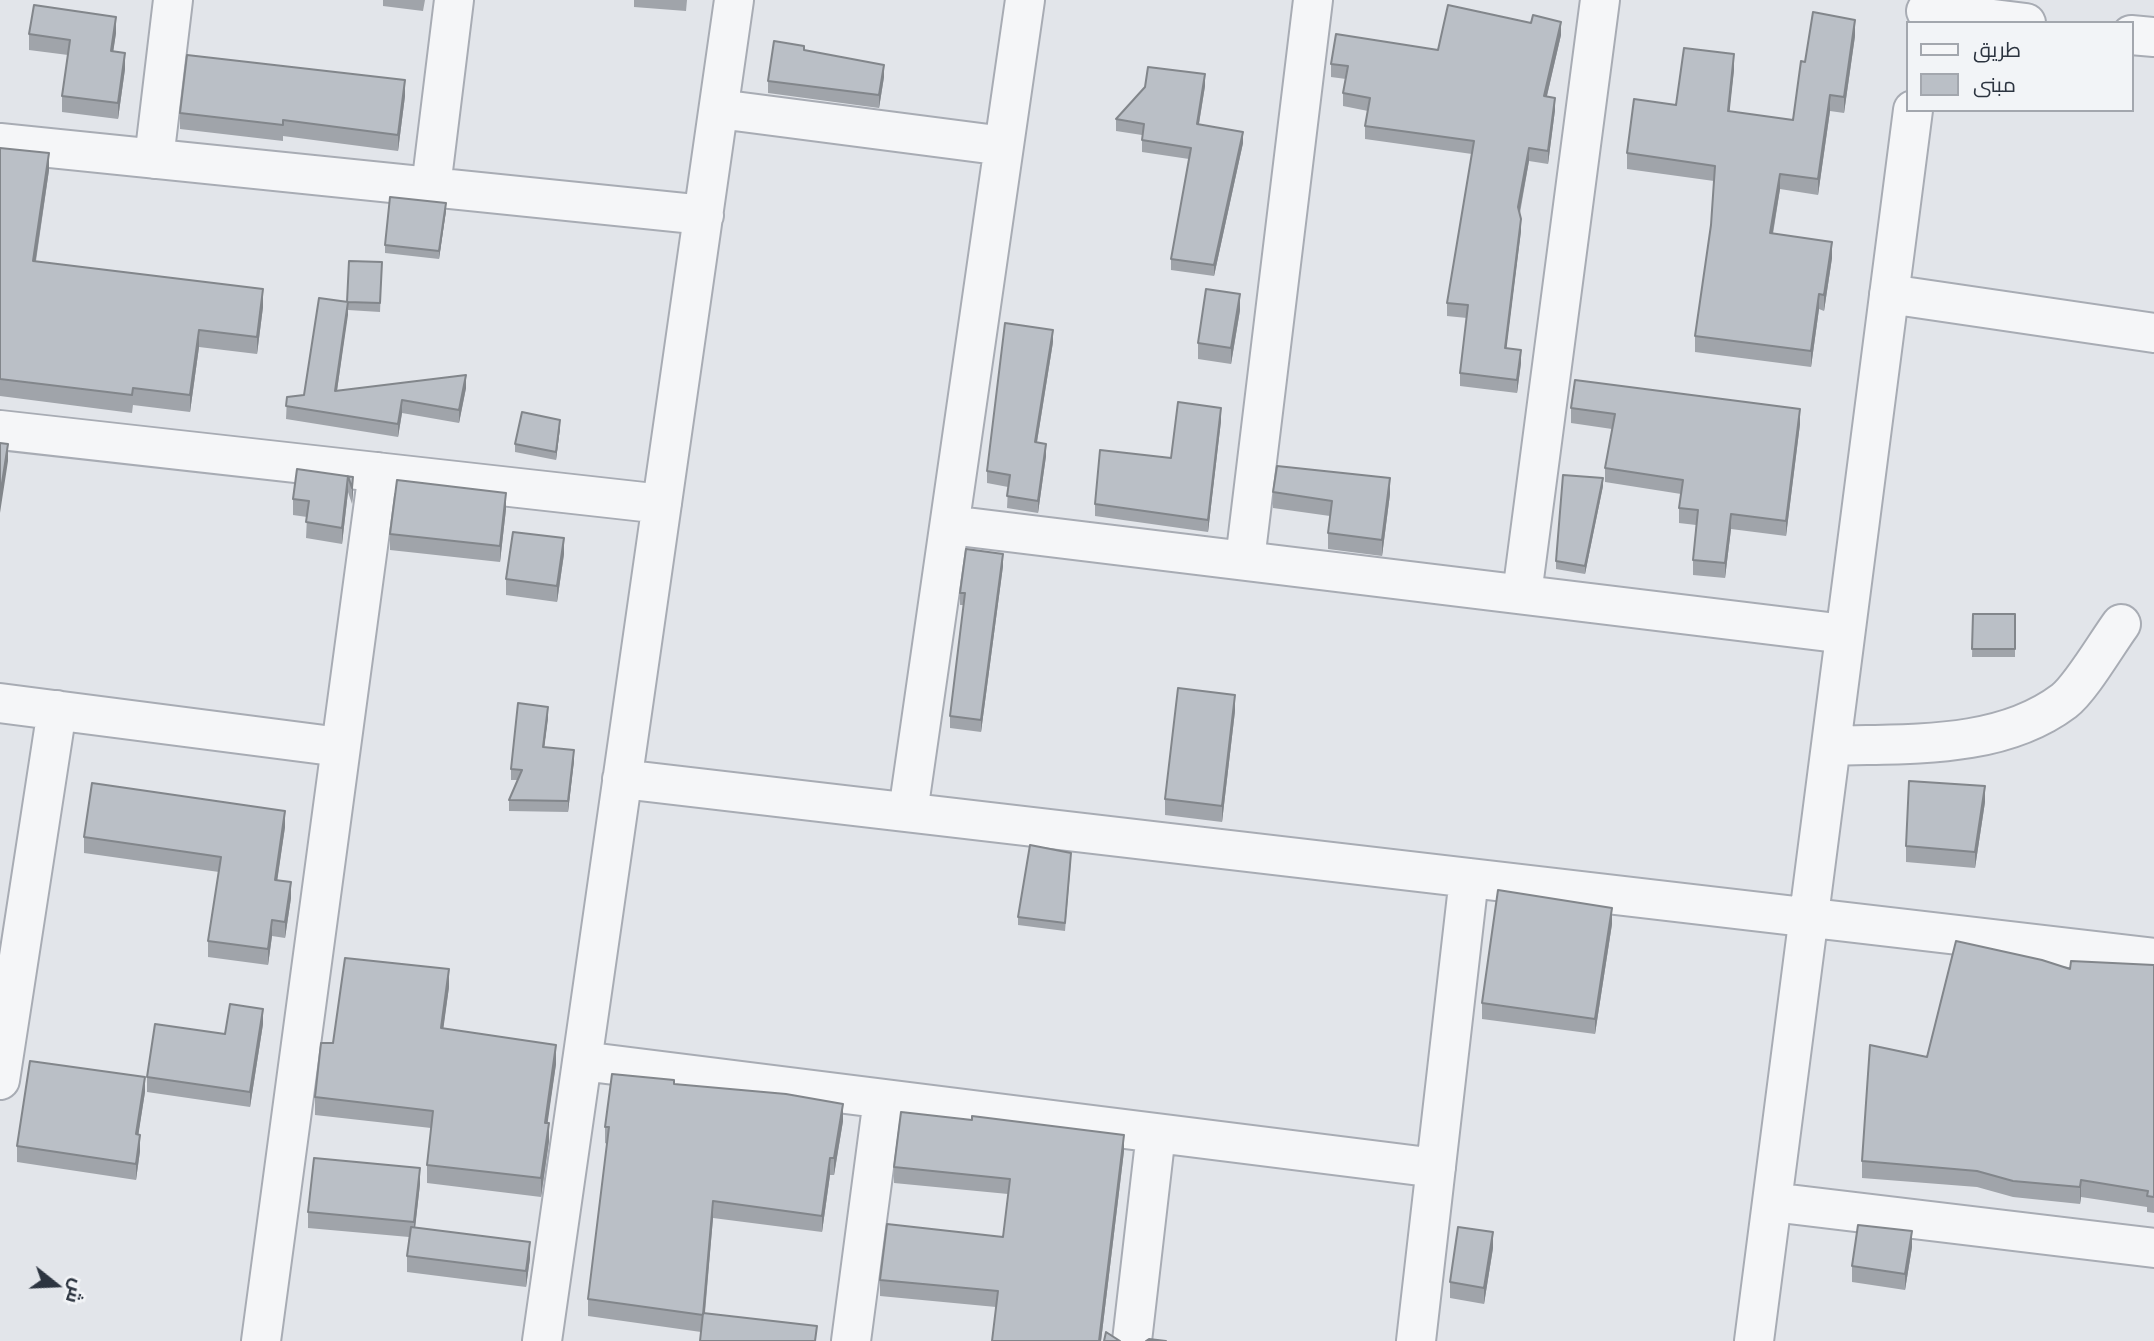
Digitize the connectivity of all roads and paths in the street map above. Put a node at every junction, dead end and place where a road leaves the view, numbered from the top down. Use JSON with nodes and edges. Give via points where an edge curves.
{"nodes":[{"id":1,"x":173,"y":0,"type":"edge"},
{"id":2,"x":454,"y":0,"type":"edge"},
{"id":3,"x":734,"y":0,"type":"edge"},
{"id":4,"x":1026,"y":0,"type":"edge"},
{"id":5,"x":1313,"y":0,"type":"edge"},
{"id":6,"x":1600,"y":0,"type":"edge"},
{"id":7,"x":1926,"y":11,"type":"edge"},
{"id":8,"x":2009,"y":21,"type":"edge"},
{"id":9,"x":2133,"y":35,"type":"edge"},
{"id":10,"x":2154,"y":37,"type":"edge"},
{"id":11,"x":719,"y":109,"type":"junction"},
{"id":12,"x":1913,"y":112,"type":"edge"},
{"id":13,"x":0,"y":143,"type":"edge"},
{"id":14,"x":1004,"y":146,"type":"junction"},
{"id":15,"x":154,"y":159,"type":"junction"},
{"id":16,"x":431,"y":187,"type":"junction"},
{"id":17,"x":704,"y":215,"type":"junction"},
{"id":18,"x":1889,"y":294,"type":"junction"},
{"id":19,"x":2154,"y":333,"type":"edge"},
{"id":20,"x":0,"y":430,"type":"edge"},
{"id":21,"x":378,"y":472,"type":"junction"},
{"id":22,"x":662,"y":504,"type":"junction"},
{"id":23,"x":950,"y":525,"type":"junction"},
{"id":24,"x":1245,"y":560,"type":"junction"},
{"id":25,"x":1522,"y":594,"type":"junction"},
{"id":26,"x":2121,"y":624,"type":"dead end"},
{"id":27,"x":1845,"y":634,"type":"junction"},
{"id":28,"x":0,"y":703,"type":"edge"},
{"id":29,"x":57,"y":710,"type":"junction"},
{"id":30,"x":1831,"y":746,"type":"junction"},
{"id":31,"x":340,"y":747,"type":"junction"},
{"id":32,"x":622,"y":779,"type":"junction"},
{"id":33,"x":908,"y":812,"type":"junction"},
{"id":34,"x":1469,"y":878,"type":"junction"},
{"id":35,"x":1809,"y":918,"type":"junction"},
{"id":36,"x":2154,"y":958,"type":"edge"},
{"id":37,"x":582,"y":1061,"type":"junction"},
{"id":38,"x":0,"y":1080,"type":"edge"},
{"id":39,"x":883,"y":1099,"type":"junction"},
{"id":40,"x":1156,"y":1133,"type":"junction"},
{"id":41,"x":1436,"y":1168,"type":"junction"},
{"id":42,"x":1772,"y":1202,"type":"junction"},
{"id":43,"x":2154,"y":1248,"type":"edge"},
{"id":44,"x":261,"y":1341,"type":"edge"},
{"id":45,"x":541,"y":1341,"type":"edge"},
{"id":46,"x":850,"y":1341,"type":"edge"},
{"id":47,"x":1132,"y":1341,"type":"edge"},
{"id":48,"x":1416,"y":1341,"type":"edge"},
{"id":49,"x":1754,"y":1341,"type":"edge"}],
"edges":[{"from":1,"to":15,"type":"street"},
{"from":2,"to":16,"type":"street"},
{"from":3,"to":11,"type":"street"},
{"from":4,"to":14,"type":"street"},
{"from":5,"to":24,"type":"street"},
{"from":6,"to":25,"type":"street"},
{"from":7,"to":8,"type":"street"},
{"from":9,"to":10,"type":"street"},
{"from":11,"to":14,"type":"street"},
{"from":11,"to":17,"type":"street"},
{"from":12,"to":18,"type":"street"},
{"from":13,"to":15,"type":"street"},
{"from":14,"to":23,"type":"street"},
{"from":15,"to":16,"type":"street"},
{"from":16,"to":17,"type":"street"},
{"from":17,"to":22,"type":"street"},
{"from":18,"to":19,"type":"street"},
{"from":18,"to":27,"type":"street"},
{"from":20,"to":21,"type":"street"},
{"from":21,"to":22,"type":"street"},
{"from":21,"to":31,"type":"street"},
{"from":22,"to":32,"type":"street"},
{"from":23,"to":24,"type":"street"},
{"from":23,"to":33,"type":"street"},
{"from":24,"to":25,"type":"street"},
{"from":25,"to":27,"type":"street"},
{"from":26,"to":30,"type":"street","via":[[2065,700],[2021,725],[1953,741]]},
{"from":27,"to":30,"type":"street"},
{"from":28,"to":29,"type":"street"},
{"from":29,"to":31,"type":"street"},
{"from":29,"to":38,"type":"street"},
{"from":30,"to":35,"type":"street"},
{"from":31,"to":44,"type":"street"},
{"from":32,"to":33,"type":"street"},
{"from":32,"to":37,"type":"street"},
{"from":33,"to":34,"type":"street"},
{"from":34,"to":35,"type":"street"},
{"from":34,"to":41,"type":"street"},
{"from":35,"to":36,"type":"street"},
{"from":35,"to":42,"type":"street"},
{"from":37,"to":39,"type":"street"},
{"from":37,"to":45,"type":"street"},
{"from":39,"to":40,"type":"street"},
{"from":39,"to":46,"type":"street"},
{"from":40,"to":41,"type":"street"},
{"from":40,"to":47,"type":"street"},
{"from":41,"to":48,"type":"street"},
{"from":42,"to":43,"type":"street"},
{"from":42,"to":49,"type":"street"}]}
